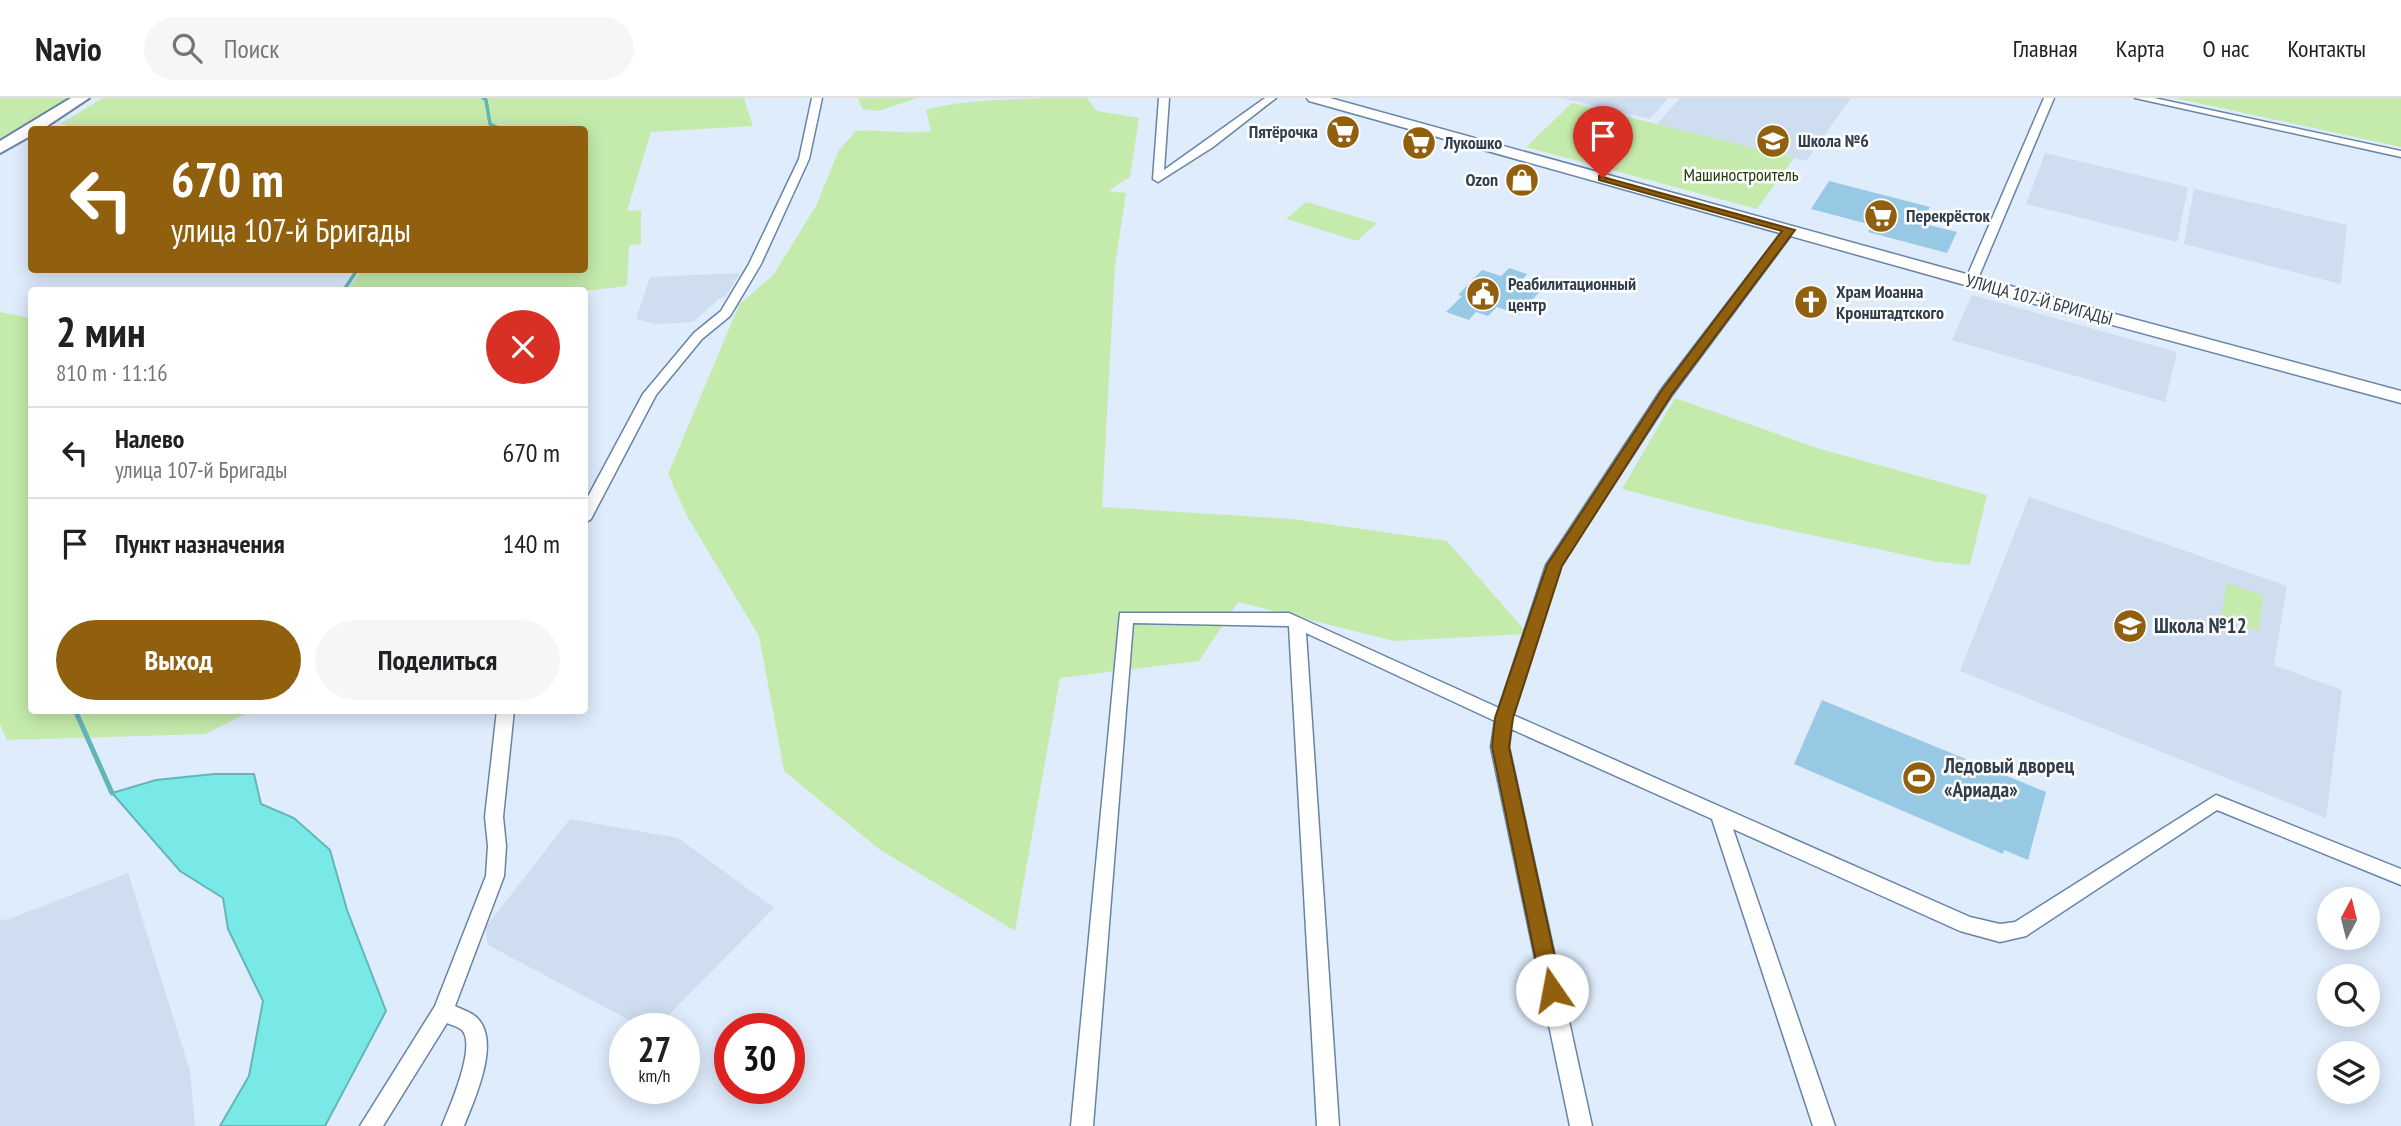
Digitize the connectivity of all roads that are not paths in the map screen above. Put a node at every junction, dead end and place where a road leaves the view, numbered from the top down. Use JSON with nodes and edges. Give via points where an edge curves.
{"nodes":[{"id":1,"x":82,"y":98,"type":"edge"},
{"id":2,"x":817,"y":98,"type":"edge"},
{"id":3,"x":1164,"y":98,"type":"edge"},
{"id":4,"x":1271,"y":98,"type":"edge"},
{"id":5,"x":1314,"y":98,"type":"edge"},
{"id":6,"x":2049,"y":98,"type":"edge"},
{"id":7,"x":2140,"y":98,"type":"edge"},
{"id":8,"x":36,"y":126,"type":"edge"},
{"id":9,"x":28,"y":131,"type":"edge"},
{"id":10,"x":0,"y":148,"type":"edge"},
{"id":11,"x":2401,"y":154,"type":"edge"},
{"id":12,"x":1789,"y":230,"type":"junction"},
{"id":13,"x":1971,"y":281,"type":"junction"},
{"id":14,"x":2401,"y":397,"type":"edge"},
{"id":15,"x":588,"y":511,"type":"edge"},
{"id":16,"x":1297,"y":624,"type":"junction"},
{"id":17,"x":506,"y":714,"type":"edge"},
{"id":18,"x":1504,"y":718,"type":"junction"},
{"id":19,"x":1719,"y":814,"type":"junction"},
{"id":20,"x":2401,"y":877,"type":"edge"},
{"id":21,"x":443,"y":1011,"type":"junction"},
{"id":22,"x":371,"y":1126,"type":"edge"},
{"id":23,"x":453,"y":1126,"type":"edge"},
{"id":24,"x":1082,"y":1126,"type":"edge"},
{"id":25,"x":1328,"y":1126,"type":"edge"},
{"id":26,"x":1581,"y":1126,"type":"edge"},
{"id":27,"x":1824,"y":1126,"type":"edge"}],
"edges":[{"from":1,"to":8,"type":"main road"},
{"from":2,"to":15,"type":"street","via":[[804,159],[755,264],[726,313],[698,336],[650,394]]},
{"from":3,"to":4,"type":"street","via":[[1158,180]]},
{"from":5,"to":12,"type":"main road","name":"УЛИЦА 107-Й БРИГАДЫ"},
{"from":6,"to":13,"type":"street"},
{"from":7,"to":11,"type":"street"},
{"from":9,"to":10,"type":"main road"},
{"from":12,"to":13,"type":"main road","name":"УЛИЦА 107-Й БРИГАДЫ"},
{"from":12,"to":18,"type":"street","via":[[1666,393],[1554,565]]},
{"from":13,"to":14,"type":"main road","name":"УЛИЦА 107-Й БРИГАДЫ"},
{"from":16,"to":18,"type":"street"},
{"from":16,"to":24,"type":"street","via":[[1289,619],[1126,617]]},
{"from":16,"to":25,"type":"street"},
{"from":17,"to":21,"type":"street","via":[[494,817],[495,876]]},
{"from":18,"to":19,"type":"street"},
{"from":18,"to":26,"type":"street","via":[[1500,747]]},
{"from":19,"to":20,"type":"street","via":[[1967,925],[2000,933],[2019,930],[2216,802]]},
{"from":19,"to":27,"type":"street"},
{"from":21,"to":22,"type":"street"},
{"from":21,"to":23,"type":"street","via":[[469,1023],[477,1040],[472,1076]]}]}
